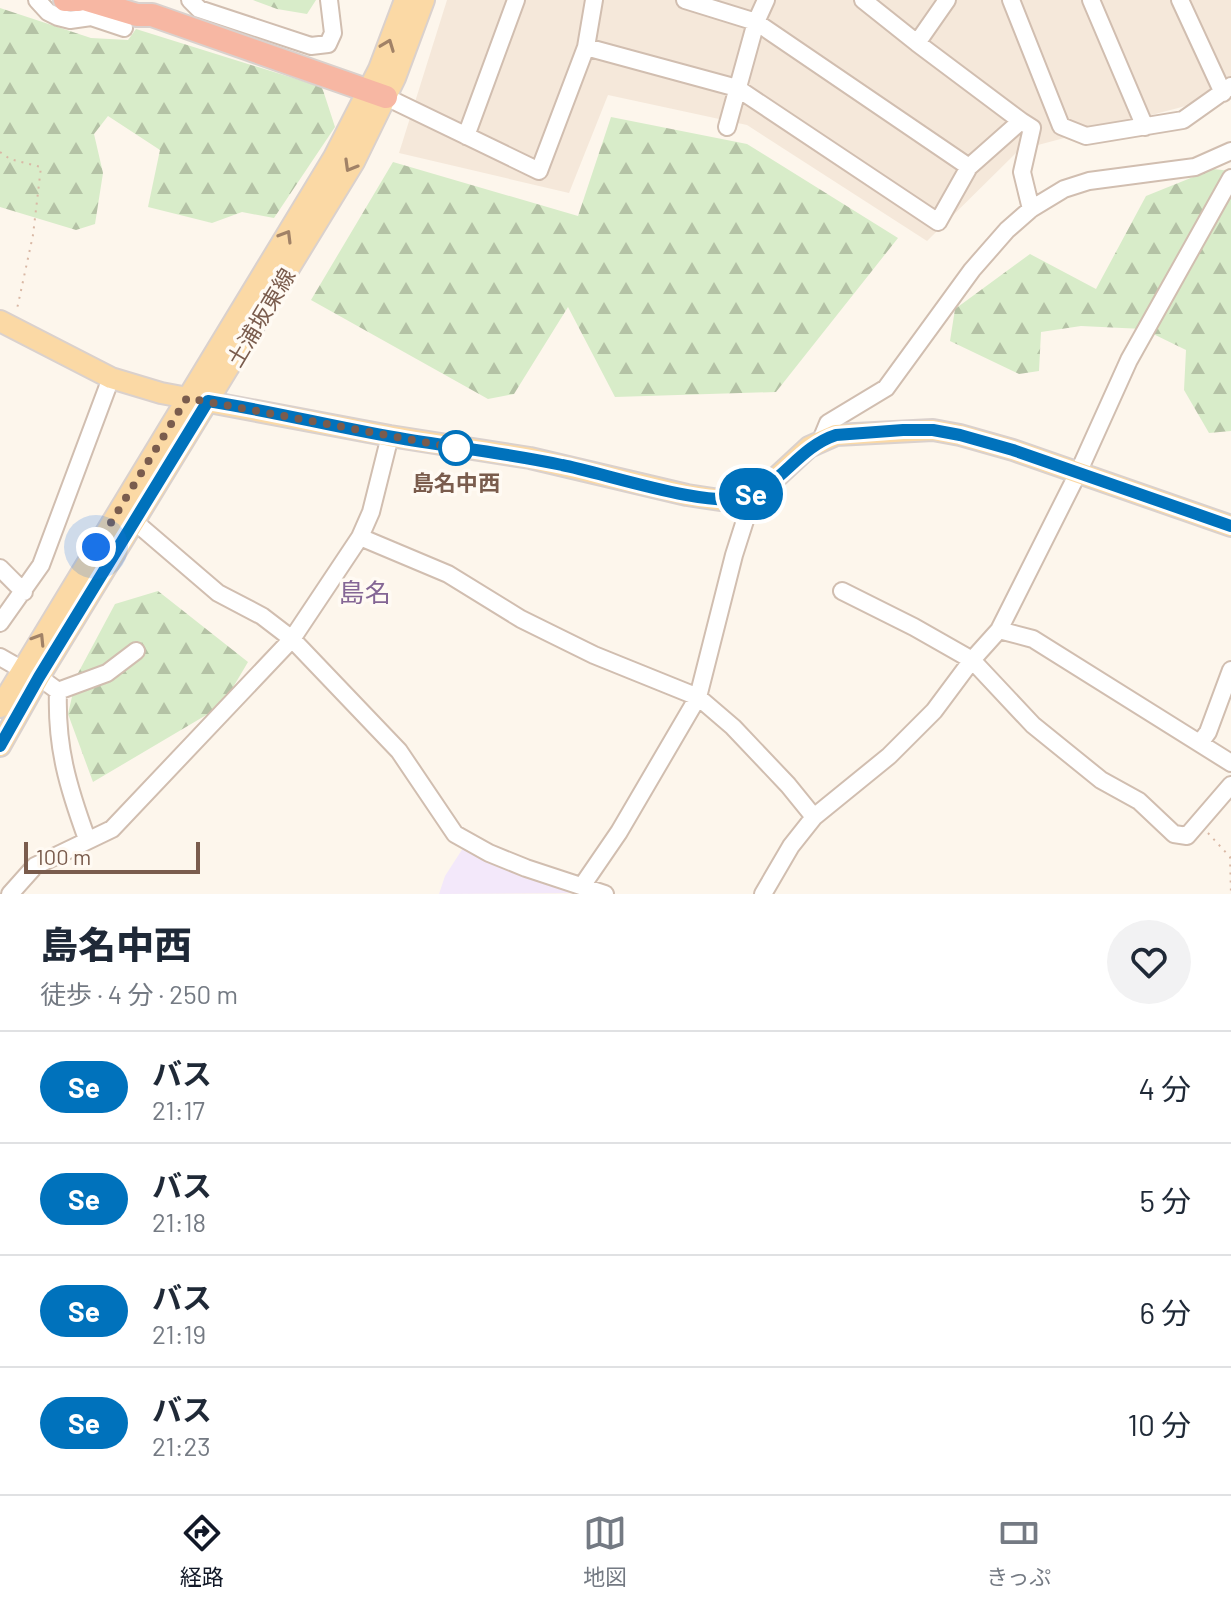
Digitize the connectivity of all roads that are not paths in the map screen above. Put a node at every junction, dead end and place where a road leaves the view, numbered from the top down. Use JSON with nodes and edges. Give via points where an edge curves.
{"nodes":[{"id":1,"x":37,"y":0,"type":"edge"},
{"id":2,"x":65,"y":0,"type":"edge"},
{"id":3,"x":78,"y":0,"type":"edge"},
{"id":4,"x":87,"y":0,"type":"edge"},
{"id":5,"x":125,"y":0,"type":"edge"},
{"id":6,"x":190,"y":0,"type":"edge"},
{"id":7,"x":329,"y":0,"type":"edge"},
{"id":8,"x":405,"y":0,"type":"edge"},
{"id":9,"x":424,"y":0,"type":"edge"},
{"id":10,"x":516,"y":0,"type":"edge"},
{"id":11,"x":594,"y":0,"type":"edge"},
{"id":12,"x":685,"y":0,"type":"edge"},
{"id":13,"x":766,"y":0,"type":"edge"},
{"id":14,"x":863,"y":0,"type":"edge"},
{"id":15,"x":947,"y":0,"type":"edge"},
{"id":16,"x":1011,"y":0,"type":"edge"},
{"id":17,"x":1091,"y":0,"type":"edge"},
{"id":18,"x":1180,"y":0,"type":"edge"},
{"id":19,"x":152,"y":15,"type":"junction"},
{"id":20,"x":756,"y":22,"type":"junction"},
{"id":21,"x":124,"y":28,"type":"dead end"},
{"id":22,"x":917,"y":43,"type":"junction"},
{"id":23,"x":586,"y":47,"type":"junction"},
{"id":24,"x":737,"y":88,"type":"junction"},
{"id":25,"x":1227,"y":89,"type":"edge"},
{"id":26,"x":378,"y":93,"type":"junction"},
{"id":27,"x":1021,"y":121,"type":"junction"},
{"id":28,"x":727,"y":127,"type":"dead end"},
{"id":29,"x":1145,"y":127,"type":"junction"},
{"id":30,"x":466,"y":136,"type":"junction"},
{"id":31,"x":1231,"y":151,"type":"edge"},
{"id":32,"x":969,"y":167,"type":"junction"},
{"id":33,"x":1231,"y":178,"type":"edge"},
{"id":34,"x":1031,"y":209,"type":"junction"},
{"id":35,"x":5,"y":323,"type":"edge"},
{"id":36,"x":111,"y":378,"type":"junction"},
{"id":37,"x":187,"y":398,"type":"junction"},
{"id":38,"x":208,"y":401,"type":"junction"},
{"id":39,"x":390,"y":436,"type":"junction"},
{"id":40,"x":821,"y":440,"type":"junction"},
{"id":41,"x":1078,"y":473,"type":"junction"},
{"id":42,"x":748,"y":496,"type":"junction"},
{"id":43,"x":134,"y":521,"type":"junction"},
{"id":44,"x":1231,"y":526,"type":"edge"},
{"id":45,"x":360,"y":537,"type":"junction"},
{"id":46,"x":0,"y":568,"type":"edge"},
{"id":47,"x":842,"y":591,"type":"dead end"},
{"id":48,"x":24,"y":592,"type":"junction"},
{"id":49,"x":0,"y":623,"type":"edge"},
{"id":50,"x":999,"y":630,"type":"junction"},
{"id":51,"x":292,"y":639,"type":"junction"},
{"id":52,"x":136,"y":651,"type":"dead end"},
{"id":53,"x":0,"y":657,"type":"edge"},
{"id":54,"x":972,"y":660,"type":"junction"},
{"id":55,"x":1231,"y":670,"type":"edge"},
{"id":56,"x":30,"y":673,"type":"junction"},
{"id":57,"x":58,"y":691,"type":"junction"},
{"id":58,"x":698,"y":697,"type":"junction"},
{"id":59,"x":0,"y":707,"type":"edge"},
{"id":60,"x":1200,"y":743,"type":"junction"},
{"id":61,"x":0,"y":746,"type":"edge"},
{"id":62,"x":1231,"y":763,"type":"edge"},
{"id":63,"x":1231,"y":785,"type":"edge"},
{"id":64,"x":814,"y":817,"type":"junction"},
{"id":65,"x":87,"y":839,"type":"junction"},
{"id":66,"x":582,"y":886,"type":"junction"},
{"id":67,"x":10,"y":894,"type":"edge"},
{"id":68,"x":605,"y":894,"type":"edge"},
{"id":69,"x":763,"y":894,"type":"edge"}],
"edges":[{"from":1,"to":21,"type":"street","via":[[58,17],[91,17]]},
{"from":2,"to":3,"type":"highway"},
{"from":4,"to":19,"type":"highway"},
{"from":5,"to":19,"type":"highway"},
{"from":6,"to":7,"type":"street","via":[[199,9],[321,46],[333,33]]},
{"from":26,"to":8,"type":"main road","name":"土浦坂東線","one_way":true},
{"from":9,"to":26,"type":"main road","name":"土浦坂東線"},
{"from":10,"to":30,"type":"street"},
{"from":11,"to":23,"type":"street"},
{"from":12,"to":20,"type":"street"},
{"from":13,"to":20,"type":"street"},
{"from":14,"to":22,"type":"street"},
{"from":15,"to":22,"type":"street"},
{"from":16,"to":29,"type":"street","via":[[1061,126],[1086,136]]},
{"from":17,"to":29,"type":"street"},
{"from":18,"to":25,"type":"street"},
{"from":19,"to":26,"type":"highway"},
{"from":20,"to":24,"type":"street"},
{"from":20,"to":32,"type":"street"},
{"from":22,"to":27,"type":"street"},
{"from":23,"to":24,"type":"street"},
{"from":23,"to":30,"type":"street","via":[[539,171]]},
{"from":24,"to":28,"type":"street"},
{"from":24,"to":32,"type":"street","via":[[938,222]]},
{"from":25,"to":29,"type":"street","via":[[1183,120]]},
{"from":26,"to":30,"type":"street"},
{"from":37,"to":26,"type":"main road","name":"土浦坂東線","one_way":true},
{"from":26,"to":38,"type":"main road","name":"土浦坂東線","one_way":true,"via":[[354,162]]},
{"from":27,"to":32,"type":"street"},
{"from":27,"to":34,"type":"street","via":[[1032,128],[1022,172]]},
{"from":31,"to":34,"type":"street","via":[[1195,167],[1089,181]]},
{"from":33,"to":41,"type":"street","via":[[1129,360]]},
{"from":34,"to":40,"type":"street","via":[[972,270],[886,388],[828,423]]},
{"from":35,"to":36,"type":"main road"},
{"from":36,"to":37,"type":"main road"},
{"from":36,"to":48,"type":"street","via":[[41,565]]},
{"from":37,"to":38,"type":"main road"},
{"from":56,"to":37,"type":"main road","name":"土浦坂東線","one_way":true},
{"from":38,"to":39,"type":"main road"},
{"from":38,"to":43,"type":"main road","name":"土浦坂東線"},
{"from":39,"to":42,"type":"main road","via":[[541,461],[687,495],[720,500]]},
{"from":39,"to":45,"type":"street"},
{"from":40,"to":41,"type":"main road","via":[[933,430]]},
{"from":40,"to":42,"type":"main road"},
{"from":41,"to":44,"type":"main road"},
{"from":41,"to":50,"type":"street"},
{"from":42,"to":58,"type":"street"},
{"from":43,"to":51,"type":"street","via":[[218,593]]},
{"from":43,"to":56,"type":"main road","name":"土浦坂東線"},
{"from":45,"to":51,"type":"street"},
{"from":45,"to":58,"type":"street","via":[[448,574],[594,655]]},
{"from":46,"to":48,"type":"street"},
{"from":47,"to":54,"type":"street"},
{"from":48,"to":49,"type":"street"},
{"from":50,"to":54,"type":"street"},
{"from":50,"to":60,"type":"street","via":[[1033,639]]},
{"from":51,"to":65,"type":"street","via":[[112,829]]},
{"from":51,"to":66,"type":"street","via":[[399,751],[455,834],[489,853]]},
{"from":52,"to":57,"type":"street","via":[[107,673]]},
{"from":53,"to":56,"type":"street"},
{"from":54,"to":63,"type":"street","via":[[1033,725],[1101,780],[1139,801],[1174,834],[1187,836]]},
{"from":54,"to":64,"type":"street","via":[[934,711],[889,756]]},
{"from":55,"to":60,"type":"street"},
{"from":56,"to":57,"type":"street"},
{"from":56,"to":59,"type":"main road","name":"土浦坂東線"},
{"from":56,"to":61,"type":"main road","name":"土浦坂東線"},
{"from":57,"to":65,"type":"street","via":[[59,746]]},
{"from":58,"to":64,"type":"street","via":[[733,727]]},
{"from":58,"to":66,"type":"street"},
{"from":60,"to":62,"type":"street"},
{"from":64,"to":69,"type":"street"},
{"from":65,"to":67,"type":"street","via":[[35,866]]},
{"from":66,"to":68,"type":"street"}]}
